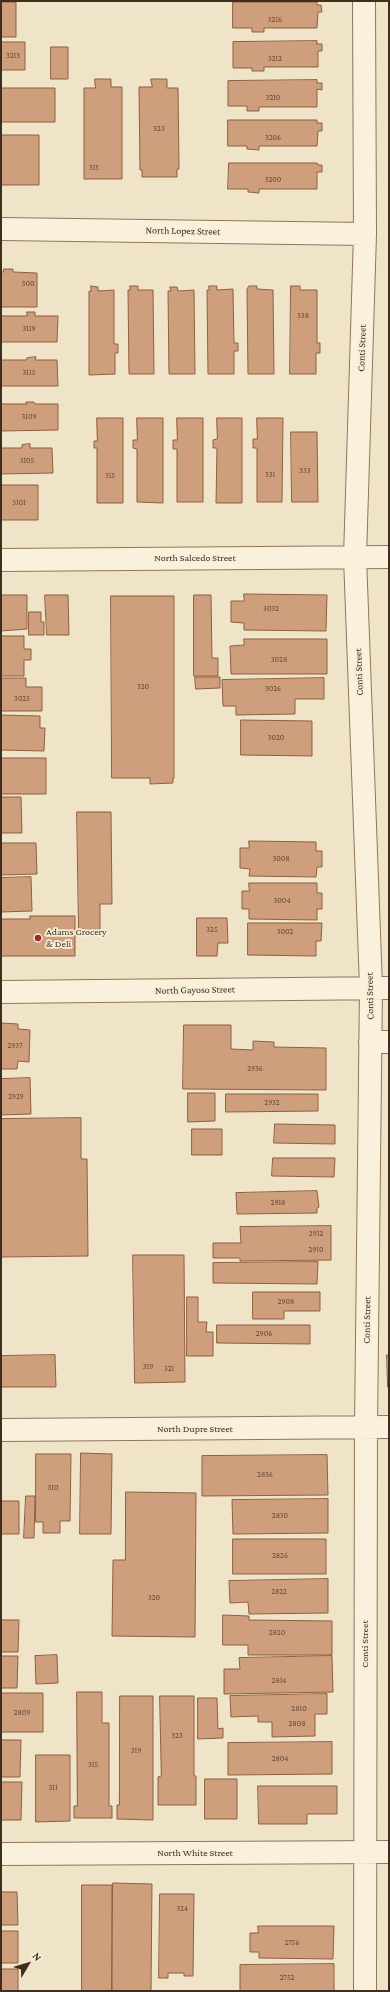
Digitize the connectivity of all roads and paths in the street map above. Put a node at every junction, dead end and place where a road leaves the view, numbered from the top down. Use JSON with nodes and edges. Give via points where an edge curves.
{"nodes":[{"id":1,"x":364,"y":1,"type":"edge"},
{"id":2,"x":1,"y":229,"type":"edge"},
{"id":3,"x":365,"y":234,"type":"junction"},
{"id":4,"x":355,"y":557,"type":"junction"},
{"id":5,"x":389,"y":557,"type":"edge"},
{"id":6,"x":1,"y":560,"type":"edge"},
{"id":7,"x":380,"y":988,"type":"edge"},
{"id":8,"x":1,"y":992,"type":"edge"},
{"id":9,"x":380,"y":1042,"type":"edge"},
{"id":10,"x":389,"y":1427,"type":"edge"},
{"id":11,"x":366,"y":1428,"type":"junction"},
{"id":12,"x":1,"y":1430,"type":"edge"},
{"id":13,"x":364,"y":1852,"type":"junction"},
{"id":14,"x":389,"y":1852,"type":"edge"},
{"id":15,"x":1,"y":1854,"type":"edge"},
{"id":16,"x":365,"y":1991,"type":"edge"}],
"edges":[{"from":1,"to":3,"type":"street","name":"Conti Street"},
{"from":2,"to":3,"type":"street","name":"North Lopez Street"},
{"from":3,"to":4,"type":"street","name":"Conti Street"},
{"from":4,"to":5,"type":"street","name":"North Salcedo Street"},
{"from":4,"to":6,"type":"street","name":"North Salcedo Street"},
{"from":4,"to":7,"type":"street","name":"Conti Street"},
{"from":7,"to":8,"type":"street","name":"North Gayoso Street"},
{"from":7,"to":9,"type":"street","name":"Conti Street"},
{"from":9,"to":11,"type":"street","name":"Conti Street"},
{"from":10,"to":11,"type":"street","name":"North Dupre Street"},
{"from":11,"to":12,"type":"street","name":"North Dupre Street"},
{"from":11,"to":13,"type":"street","name":"Conti Street"},
{"from":13,"to":14,"type":"street","name":"North White Street"},
{"from":13,"to":15,"type":"street","name":"North White Street"},
{"from":13,"to":16,"type":"street","name":"Conti Street"}]}
